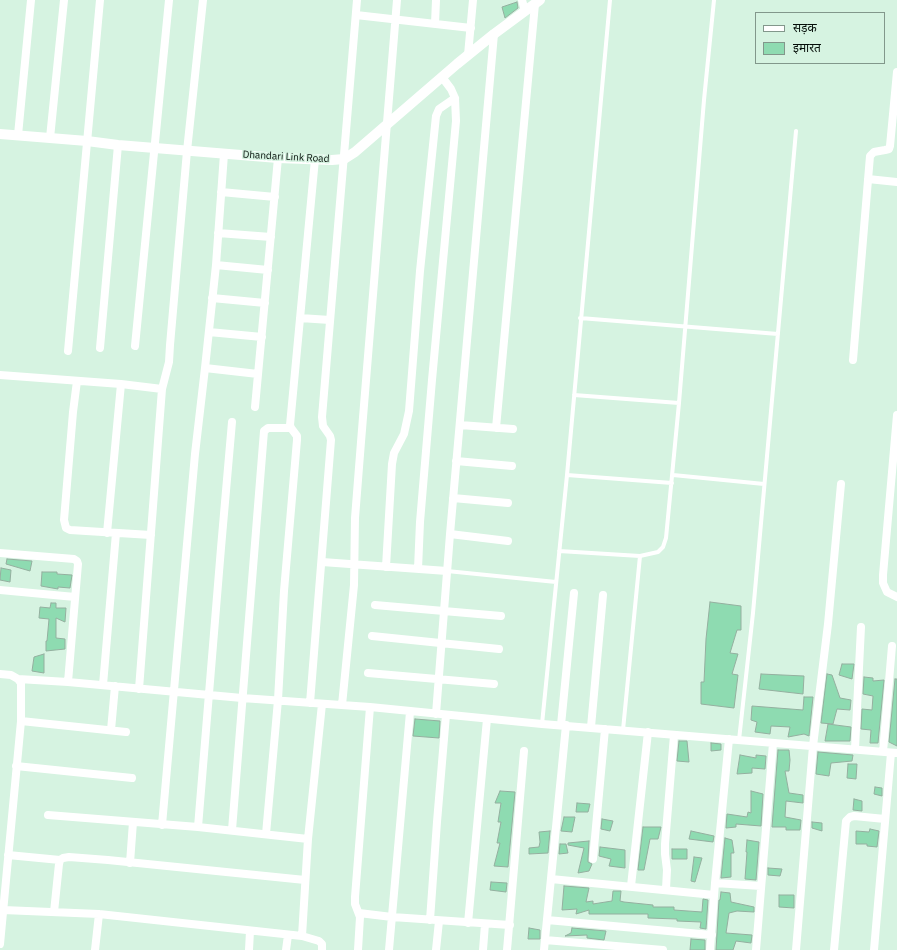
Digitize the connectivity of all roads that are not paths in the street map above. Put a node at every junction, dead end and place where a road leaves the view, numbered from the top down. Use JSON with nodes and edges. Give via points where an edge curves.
{"nodes":[{"id":1,"x":31,"y":0,"type":"edge"},
{"id":2,"x":64,"y":0,"type":"edge"},
{"id":3,"x":100,"y":0,"type":"edge"},
{"id":4,"x":169,"y":0,"type":"edge"},
{"id":5,"x":203,"y":0,"type":"edge"},
{"id":6,"x":357,"y":0,"type":"edge"},
{"id":7,"x":397,"y":0,"type":"edge"},
{"id":8,"x":436,"y":0,"type":"edge"},
{"id":9,"x":473,"y":0,"type":"edge"},
{"id":10,"x":522,"y":0,"type":"edge"},
{"id":11,"x":610,"y":0,"type":"edge"},
{"id":12,"x":714,"y":0,"type":"edge"},
{"id":13,"x":538,"y":2,"type":"edge"},
{"id":14,"x":525,"y":11,"type":"junction"},
{"id":15,"x":356,"y":14,"type":"junction"},
{"id":16,"x":396,"y":20,"type":"junction"},
{"id":17,"x":435,"y":24,"type":"junction"},
{"id":18,"x":471,"y":28,"type":"junction"},
{"id":19,"x":494,"y":34,"type":"junction"},
{"id":20,"x":468,"y":54,"type":"junction"},
{"id":21,"x":897,"y":72,"type":"edge"},
{"id":22,"x":442,"y":77,"type":"junction"},
{"id":23,"x":455,"y":98,"type":"junction"},
{"id":24,"x":388,"y":124,"type":"junction"},
{"id":25,"x":796,"y":130,"type":"dead end"},
{"id":26,"x":0,"y":134,"type":"edge"},
{"id":27,"x":18,"y":135,"type":"junction"},
{"id":28,"x":50,"y":138,"type":"junction"},
{"id":29,"x":87,"y":141,"type":"junction"},
{"id":30,"x":118,"y":145,"type":"junction"},
{"id":31,"x":894,"y":146,"type":"edge"},
{"id":32,"x":154,"y":148,"type":"junction"},
{"id":33,"x":187,"y":151,"type":"junction"},
{"id":34,"x":224,"y":154,"type":"junction"},
{"id":35,"x":278,"y":158,"type":"junction"},
{"id":36,"x":315,"y":159,"type":"junction"},
{"id":37,"x":344,"y":159,"type":"junction"},
{"id":38,"x":868,"y":179,"type":"junction"},
{"id":39,"x":897,"y":182,"type":"edge"},
{"id":40,"x":221,"y":192,"type":"junction"},
{"id":41,"x":275,"y":197,"type":"junction"},
{"id":42,"x":218,"y":233,"type":"junction"},
{"id":43,"x":271,"y":237,"type":"junction"},
{"id":44,"x":216,"y":265,"type":"junction"},
{"id":45,"x":268,"y":270,"type":"junction"},
{"id":46,"x":212,"y":298,"type":"junction"},
{"id":47,"x":265,"y":303,"type":"junction"},
{"id":48,"x":300,"y":318,"type":"junction"},
{"id":49,"x":580,"y":318,"type":"junction"},
{"id":50,"x":330,"y":320,"type":"junction"},
{"id":51,"x":685,"y":327,"type":"junction"},
{"id":52,"x":209,"y":332,"type":"junction"},
{"id":53,"x":778,"y":334,"type":"junction"},
{"id":54,"x":262,"y":337,"type":"junction"},
{"id":55,"x":135,"y":346,"type":"dead end"},
{"id":56,"x":100,"y":348,"type":"dead end"},
{"id":57,"x":68,"y":351,"type":"dead end"},
{"id":58,"x":853,"y":360,"type":"dead end"},
{"id":59,"x":205,"y":368,"type":"junction"},
{"id":60,"x":258,"y":374,"type":"junction"},
{"id":61,"x":0,"y":375,"type":"edge"},
{"id":62,"x":77,"y":381,"type":"junction"},
{"id":63,"x":121,"y":384,"type":"junction"},
{"id":64,"x":162,"y":389,"type":"junction"},
{"id":65,"x":574,"y":396,"type":"junction"},
{"id":66,"x":679,"y":403,"type":"junction"},
{"id":67,"x":255,"y":407,"type":"dead end"},
{"id":68,"x":897,"y":415,"type":"edge"},
{"id":69,"x":232,"y":422,"type":"dead end"},
{"id":70,"x":460,"y":425,"type":"junction"},
{"id":71,"x":291,"y":428,"type":"junction"},
{"id":72,"x":496,"y":428,"type":"junction"},
{"id":73,"x":513,"y":429,"type":"dead end"},
{"id":74,"x":456,"y":461,"type":"junction"},
{"id":75,"x":512,"y":466,"type":"dead end"},
{"id":76,"x":567,"y":475,"type":"junction"},
{"id":77,"x":673,"y":476,"type":"junction"},
{"id":78,"x":672,"y":483,"type":"junction"},
{"id":79,"x":764,"y":484,"type":"junction"},
{"id":80,"x":840,"y":484,"type":"dead end"},
{"id":81,"x":453,"y":498,"type":"junction"},
{"id":82,"x":508,"y":503,"type":"dead end"},
{"id":83,"x":111,"y":533,"type":"junction"},
{"id":84,"x":450,"y":534,"type":"junction"},
{"id":85,"x":151,"y":535,"type":"junction"},
{"id":86,"x":508,"y":541,"type":"dead end"},
{"id":87,"x":559,"y":551,"type":"junction"},
{"id":88,"x":0,"y":553,"type":"edge"},
{"id":89,"x":640,"y":556,"type":"junction"},
{"id":90,"x":322,"y":562,"type":"junction"},
{"id":91,"x":354,"y":566,"type":"junction"},
{"id":92,"x":386,"y":567,"type":"junction"},
{"id":93,"x":418,"y":569,"type":"junction"},
{"id":94,"x":447,"y":571,"type":"junction"},
{"id":95,"x":556,"y":582,"type":"junction"},
{"id":96,"x":0,"y":590,"type":"edge"},
{"id":97,"x":574,"y":593,"type":"dead end"},
{"id":98,"x":604,"y":595,"type":"dead end"},
{"id":99,"x":897,"y":596,"type":"edge"},
{"id":100,"x":76,"y":597,"type":"junction"},
{"id":101,"x":376,"y":605,"type":"dead end"},
{"id":102,"x":444,"y":612,"type":"junction"},
{"id":103,"x":501,"y":616,"type":"dead end"},
{"id":104,"x":861,"y":627,"type":"dead end"},
{"id":105,"x":372,"y":636,"type":"dead end"},
{"id":106,"x":442,"y":643,"type":"junction"},
{"id":107,"x":892,"y":646,"type":"dead end"},
{"id":108,"x":498,"y":649,"type":"dead end"},
{"id":109,"x":368,"y":673,"type":"dead end"},
{"id":110,"x":0,"y":674,"type":"edge"},
{"id":111,"x":18,"y":679,"type":"junction"},
{"id":112,"x":439,"y":679,"type":"junction"},
{"id":113,"x":68,"y":682,"type":"junction"},
{"id":114,"x":494,"y":684,"type":"dead end"},
{"id":115,"x":103,"y":685,"type":"junction"},
{"id":116,"x":115,"y":686,"type":"junction"},
{"id":117,"x":139,"y":689,"type":"junction"},
{"id":118,"x":174,"y":691,"type":"junction"},
{"id":119,"x":208,"y":694,"type":"junction"},
{"id":120,"x":242,"y":698,"type":"junction"},
{"id":121,"x":278,"y":700,"type":"junction"},
{"id":122,"x":310,"y":703,"type":"junction"},
{"id":123,"x":322,"y":704,"type":"junction"},
{"id":124,"x":342,"y":705,"type":"junction"},
{"id":125,"x":370,"y":707,"type":"junction"},
{"id":126,"x":410,"y":712,"type":"junction"},
{"id":127,"x":436,"y":714,"type":"junction"},
{"id":128,"x":446,"y":715,"type":"junction"},
{"id":129,"x":487,"y":719,"type":"junction"},
{"id":130,"x":20,"y":721,"type":"junction"},
{"id":131,"x":542,"y":724,"type":"junction"},
{"id":132,"x":563,"y":725,"type":"junction"},
{"id":133,"x":591,"y":727,"type":"junction"},
{"id":134,"x":605,"y":729,"type":"junction"},
{"id":135,"x":111,"y":730,"type":"junction"},
{"id":136,"x":623,"y":730,"type":"junction"},
{"id":137,"x":126,"y":732,"type":"dead end"},
{"id":138,"x":648,"y":732,"type":"junction"},
{"id":139,"x":674,"y":735,"type":"junction"},
{"id":140,"x":729,"y":739,"type":"junction"},
{"id":141,"x":739,"y":740,"type":"junction"},
{"id":142,"x":773,"y":743,"type":"junction"},
{"id":143,"x":813,"y":746,"type":"junction"},
{"id":144,"x":855,"y":749,"type":"junction"},
{"id":145,"x":524,"y":751,"type":"dead end"},
{"id":146,"x":891,"y":752,"type":"edge"},
{"id":147,"x":16,"y":766,"type":"junction"},
{"id":148,"x":132,"y":778,"type":"dead end"},
{"id":149,"x":48,"y":815,"type":"dead end"},
{"id":150,"x":885,"y":819,"type":"junction"},
{"id":151,"x":133,"y":822,"type":"junction"},
{"id":152,"x":162,"y":825,"type":"junction"},
{"id":153,"x":198,"y":827,"type":"junction"},
{"id":154,"x":232,"y":830,"type":"junction"},
{"id":155,"x":266,"y":834,"type":"junction"},
{"id":156,"x":308,"y":839,"type":"junction"},
{"id":157,"x":8,"y":855,"type":"junction"},
{"id":158,"x":593,"y":859,"type":"dead end"},
{"id":159,"x":60,"y":860,"type":"junction"},
{"id":160,"x":130,"y":863,"type":"junction"},
{"id":161,"x":551,"y":879,"type":"junction"},
{"id":162,"x":305,"y":880,"type":"junction"},
{"id":163,"x":715,"y":883,"type":"junction"},
{"id":164,"x":631,"y":886,"type":"junction"},
{"id":165,"x":761,"y":886,"type":"junction"},
{"id":166,"x":666,"y":889,"type":"junction"},
{"id":167,"x":714,"y":895,"type":"junction"},
{"id":168,"x":2,"y":905,"type":"edge"},
{"id":169,"x":54,"y":912,"type":"junction"},
{"id":170,"x":359,"y":913,"type":"junction"},
{"id":171,"x":98,"y":914,"type":"junction"},
{"id":172,"x":392,"y":917,"type":"junction"},
{"id":173,"x":430,"y":920,"type":"junction"},
{"id":174,"x":439,"y":920,"type":"junction"},
{"id":175,"x":547,"y":920,"type":"junction"},
{"id":176,"x":468,"y":923,"type":"junction"},
{"id":177,"x":485,"y":924,"type":"junction"},
{"id":178,"x":510,"y":926,"type":"junction"},
{"id":179,"x":250,"y":932,"type":"junction"},
{"id":180,"x":288,"y":935,"type":"junction"},
{"id":181,"x":712,"y":935,"type":"junction"},
{"id":182,"x":302,"y":936,"type":"junction"},
{"id":183,"x":545,"y":940,"type":"junction"},
{"id":184,"x":0,"y":944,"type":"edge"},
{"id":185,"x":95,"y":950,"type":"edge"},
{"id":186,"x":249,"y":950,"type":"edge"},
{"id":187,"x":286,"y":950,"type":"edge"},
{"id":188,"x":322,"y":950,"type":"edge"},
{"id":189,"x":358,"y":950,"type":"edge"},
{"id":190,"x":389,"y":950,"type":"edge"},
{"id":191,"x":436,"y":950,"type":"edge"},
{"id":192,"x":483,"y":950,"type":"edge"},
{"id":193,"x":507,"y":950,"type":"edge"},
{"id":194,"x":544,"y":950,"type":"edge"},
{"id":195,"x":662,"y":950,"type":"edge"},
{"id":196,"x":710,"y":950,"type":"edge"},
{"id":197,"x":756,"y":950,"type":"edge"},
{"id":198,"x":796,"y":950,"type":"edge"},
{"id":199,"x":834,"y":950,"type":"edge"},
{"id":200,"x":874,"y":950,"type":"edge"}],
"edges":[{"from":1,"to":27,"type":"street"},
{"from":2,"to":28,"type":"street"},
{"from":3,"to":29,"type":"street"},
{"from":4,"to":32,"type":"street"},
{"from":5,"to":33,"type":"street"},
{"from":6,"to":15,"type":"street"},
{"from":7,"to":16,"type":"street"},
{"from":8,"to":17,"type":"street"},
{"from":9,"to":18,"type":"street"},
{"from":10,"to":14,"type":"street"},
{"from":11,"to":49,"type":"lane"},
{"from":12,"to":51,"type":"lane"},
{"from":13,"to":14,"type":"street","name":"Dhandari Link Road"},
{"from":13,"to":72,"type":"street"},
{"from":14,"to":19,"type":"street","name":"Dhandari Link Road"},
{"from":15,"to":16,"type":"street"},
{"from":15,"to":37,"type":"street"},
{"from":16,"to":17,"type":"street"},
{"from":16,"to":24,"type":"street"},
{"from":17,"to":18,"type":"street"},
{"from":18,"to":20,"type":"street"},
{"from":19,"to":20,"type":"street","name":"Dhandari Link Road"},
{"from":19,"to":70,"type":"street"},
{"from":20,"to":22,"type":"street","name":"Dhandari Link Road"},
{"from":21,"to":31,"type":"street"},
{"from":22,"to":23,"type":"street"},
{"from":22,"to":24,"type":"street","name":"Dhandari Link Road"},
{"from":23,"to":92,"type":"street","via":[[439,109],[436,116],[409,411],[404,434],[394,453],[392,464]]},
{"from":23,"to":93,"type":"street","via":[[456,121],[430,396]]},
{"from":24,"to":37,"type":"street","name":"Dhandari Link Road"},
{"from":24,"to":91,"type":"street","via":[[355,518]]},
{"from":25,"to":53,"type":"lane"},
{"from":26,"to":27,"type":"street","name":"Dhandari Link Road"},
{"from":27,"to":28,"type":"street","name":"Dhandari Link Road"},
{"from":28,"to":29,"type":"street","name":"Dhandari Link Road"},
{"from":29,"to":30,"type":"street","name":"Dhandari Link Road"},
{"from":29,"to":57,"type":"street"},
{"from":30,"to":32,"type":"street","name":"Dhandari Link Road"},
{"from":30,"to":56,"type":"street"},
{"from":31,"to":38,"type":"street","via":[[871,153]]},
{"from":32,"to":33,"type":"street","name":"Dhandari Link Road"},
{"from":32,"to":55,"type":"street"},
{"from":33,"to":34,"type":"street","name":"Dhandari Link Road"},
{"from":33,"to":64,"type":"street","via":[[169,362]]},
{"from":34,"to":35,"type":"street","name":"Dhandari Link Road"},
{"from":34,"to":40,"type":"street"},
{"from":35,"to":36,"type":"street","name":"Dhandari Link Road"},
{"from":35,"to":41,"type":"street"},
{"from":36,"to":37,"type":"street","name":"Dhandari Link Road"},
{"from":36,"to":48,"type":"street"},
{"from":37,"to":50,"type":"street"},
{"from":38,"to":39,"type":"street"},
{"from":38,"to":58,"type":"street"},
{"from":40,"to":41,"type":"street"},
{"from":40,"to":42,"type":"street"},
{"from":41,"to":43,"type":"street"},
{"from":42,"to":43,"type":"street"},
{"from":42,"to":44,"type":"street"},
{"from":43,"to":45,"type":"street"},
{"from":44,"to":45,"type":"street"},
{"from":44,"to":46,"type":"street"},
{"from":45,"to":47,"type":"street"},
{"from":46,"to":47,"type":"street"},
{"from":46,"to":52,"type":"street"},
{"from":47,"to":54,"type":"street"},
{"from":48,"to":50,"type":"street"},
{"from":48,"to":71,"type":"street"},
{"from":49,"to":51,"type":"lane"},
{"from":49,"to":65,"type":"lane"},
{"from":50,"to":90,"type":"street","via":[[322,417],[323,426],[331,440]]},
{"from":51,"to":53,"type":"lane"},
{"from":51,"to":66,"type":"lane"},
{"from":52,"to":54,"type":"street"},
{"from":52,"to":59,"type":"street"},
{"from":53,"to":79,"type":"lane"},
{"from":54,"to":60,"type":"street"},
{"from":59,"to":60,"type":"street"},
{"from":59,"to":118,"type":"street","via":[[197,428]]},
{"from":60,"to":67,"type":"street"},
{"from":61,"to":62,"type":"street"},
{"from":62,"to":63,"type":"street"},
{"from":62,"to":83,"type":"street","via":[[65,524],[70,530]]},
{"from":63,"to":64,"type":"street"},
{"from":63,"to":83,"type":"street"},
{"from":64,"to":85,"type":"street"},
{"from":65,"to":66,"type":"lane"},
{"from":65,"to":76,"type":"lane"},
{"from":66,"to":77,"type":"lane"},
{"from":68,"to":99,"type":"street","via":[[883,575],[887,592]]},
{"from":69,"to":119,"type":"street"},
{"from":70,"to":72,"type":"street"},
{"from":70,"to":74,"type":"street"},
{"from":71,"to":120,"type":"street","via":[[268,428],[264,431]]},
{"from":71,"to":121,"type":"street","via":[[297,440]]},
{"from":72,"to":73,"type":"street"},
{"from":74,"to":75,"type":"street"},
{"from":74,"to":81,"type":"street"},
{"from":76,"to":78,"type":"lane"},
{"from":76,"to":87,"type":"lane"},
{"from":77,"to":78,"type":"lane"},
{"from":77,"to":79,"type":"lane"},
{"from":78,"to":89,"type":"lane","via":[[663,547],[658,552]]},
{"from":79,"to":141,"type":"lane"},
{"from":80,"to":143,"type":"street","via":[[828,624]]},
{"from":81,"to":82,"type":"street"},
{"from":81,"to":84,"type":"street"},
{"from":83,"to":85,"type":"street"},
{"from":83,"to":115,"type":"street"},
{"from":84,"to":86,"type":"street"},
{"from":84,"to":94,"type":"street"},
{"from":85,"to":117,"type":"street"},
{"from":87,"to":89,"type":"lane"},
{"from":87,"to":95,"type":"lane"},
{"from":88,"to":100,"type":"street","via":[[77,561]]},
{"from":89,"to":136,"type":"lane"},
{"from":90,"to":91,"type":"street"},
{"from":90,"to":122,"type":"street"},
{"from":91,"to":92,"type":"street"},
{"from":91,"to":124,"type":"street"},
{"from":92,"to":93,"type":"street"},
{"from":93,"to":94,"type":"street"},
{"from":94,"to":95,"type":"lane"},
{"from":94,"to":102,"type":"street"},
{"from":95,"to":131,"type":"lane"},
{"from":96,"to":100,"type":"street"},
{"from":97,"to":132,"type":"street"},
{"from":98,"to":133,"type":"street"},
{"from":100,"to":113,"type":"street"},
{"from":101,"to":102,"type":"street"},
{"from":102,"to":103,"type":"street"},
{"from":102,"to":106,"type":"street"},
{"from":104,"to":144,"type":"street"},
{"from":105,"to":106,"type":"street"},
{"from":106,"to":108,"type":"street"},
{"from":106,"to":112,"type":"street"},
{"from":107,"to":146,"type":"street"},
{"from":109,"to":112,"type":"street"},
{"from":110,"to":111,"type":"street"},
{"from":111,"to":113,"type":"street"},
{"from":111,"to":130,"type":"street","via":[[21,683]]},
{"from":112,"to":114,"type":"street"},
{"from":112,"to":127,"type":"street"},
{"from":113,"to":115,"type":"street"},
{"from":115,"to":116,"type":"street"},
{"from":116,"to":117,"type":"street"},
{"from":116,"to":135,"type":"street"},
{"from":117,"to":118,"type":"street"},
{"from":118,"to":119,"type":"street"},
{"from":118,"to":152,"type":"street"},
{"from":119,"to":120,"type":"street"},
{"from":119,"to":153,"type":"street"},
{"from":120,"to":121,"type":"street"},
{"from":120,"to":154,"type":"street"},
{"from":121,"to":122,"type":"street"},
{"from":121,"to":155,"type":"street"},
{"from":122,"to":123,"type":"street"},
{"from":123,"to":124,"type":"street"},
{"from":123,"to":156,"type":"street"},
{"from":124,"to":125,"type":"street"},
{"from":125,"to":126,"type":"street"},
{"from":125,"to":170,"type":"street","via":[[355,897]]},
{"from":126,"to":127,"type":"street"},
{"from":126,"to":172,"type":"street"},
{"from":127,"to":128,"type":"street"},
{"from":128,"to":129,"type":"street"},
{"from":128,"to":173,"type":"street"},
{"from":129,"to":131,"type":"street"},
{"from":129,"to":176,"type":"street"},
{"from":130,"to":135,"type":"street"},
{"from":130,"to":147,"type":"street"},
{"from":131,"to":132,"type":"street"},
{"from":132,"to":133,"type":"street"},
{"from":132,"to":161,"type":"street"},
{"from":133,"to":134,"type":"street"},
{"from":134,"to":136,"type":"street"},
{"from":134,"to":158,"type":"street"},
{"from":135,"to":137,"type":"street"},
{"from":136,"to":138,"type":"street"},
{"from":138,"to":139,"type":"street"},
{"from":138,"to":164,"type":"street"},
{"from":139,"to":140,"type":"street"},
{"from":139,"to":166,"type":"street","via":[[665,844]]},
{"from":140,"to":141,"type":"street"},
{"from":140,"to":163,"type":"street"},
{"from":141,"to":142,"type":"street"},
{"from":142,"to":143,"type":"street"},
{"from":142,"to":165,"type":"street"},
{"from":143,"to":144,"type":"street"},
{"from":143,"to":198,"type":"street"},
{"from":144,"to":146,"type":"street"},
{"from":145,"to":178,"type":"street"},
{"from":146,"to":150,"type":"street"},
{"from":147,"to":148,"type":"street"},
{"from":147,"to":157,"type":"street"},
{"from":149,"to":151,"type":"street"},
{"from":150,"to":199,"type":"street","via":[[850,816],[846,821]]},
{"from":150,"to":200,"type":"street"},
{"from":151,"to":152,"type":"street"},
{"from":151,"to":160,"type":"street"},
{"from":152,"to":153,"type":"street"},
{"from":153,"to":154,"type":"street"},
{"from":154,"to":155,"type":"street"},
{"from":155,"to":156,"type":"street"},
{"from":156,"to":162,"type":"street"},
{"from":157,"to":159,"type":"street"},
{"from":157,"to":168,"type":"street"},
{"from":159,"to":160,"type":"street","via":[[69,857]]},
{"from":159,"to":169,"type":"street"},
{"from":160,"to":162,"type":"street"},
{"from":161,"to":164,"type":"street"},
{"from":161,"to":175,"type":"street"},
{"from":162,"to":182,"type":"street"},
{"from":163,"to":165,"type":"street"},
{"from":163,"to":167,"type":"street"},
{"from":164,"to":166,"type":"street"},
{"from":165,"to":197,"type":"street"},
{"from":166,"to":167,"type":"street"},
{"from":167,"to":181,"type":"street"},
{"from":168,"to":169,"type":"street"},
{"from":168,"to":184,"type":"street"},
{"from":169,"to":171,"type":"street"},
{"from":170,"to":172,"type":"street"},
{"from":170,"to":189,"type":"street"},
{"from":171,"to":179,"type":"street"},
{"from":171,"to":185,"type":"street"},
{"from":172,"to":173,"type":"street"},
{"from":172,"to":190,"type":"street"},
{"from":173,"to":174,"type":"street"},
{"from":174,"to":176,"type":"street"},
{"from":174,"to":191,"type":"street"},
{"from":175,"to":181,"type":"street"},
{"from":175,"to":183,"type":"street"},
{"from":176,"to":177,"type":"street"},
{"from":177,"to":178,"type":"street"},
{"from":177,"to":192,"type":"street"},
{"from":178,"to":193,"type":"street"},
{"from":179,"to":180,"type":"street"},
{"from":179,"to":186,"type":"street"},
{"from":180,"to":182,"type":"street"},
{"from":180,"to":187,"type":"street"},
{"from":181,"to":196,"type":"street"},
{"from":182,"to":188,"type":"street","via":[[319,941]]},
{"from":183,"to":194,"type":"street"},
{"from":183,"to":195,"type":"street"}]}
